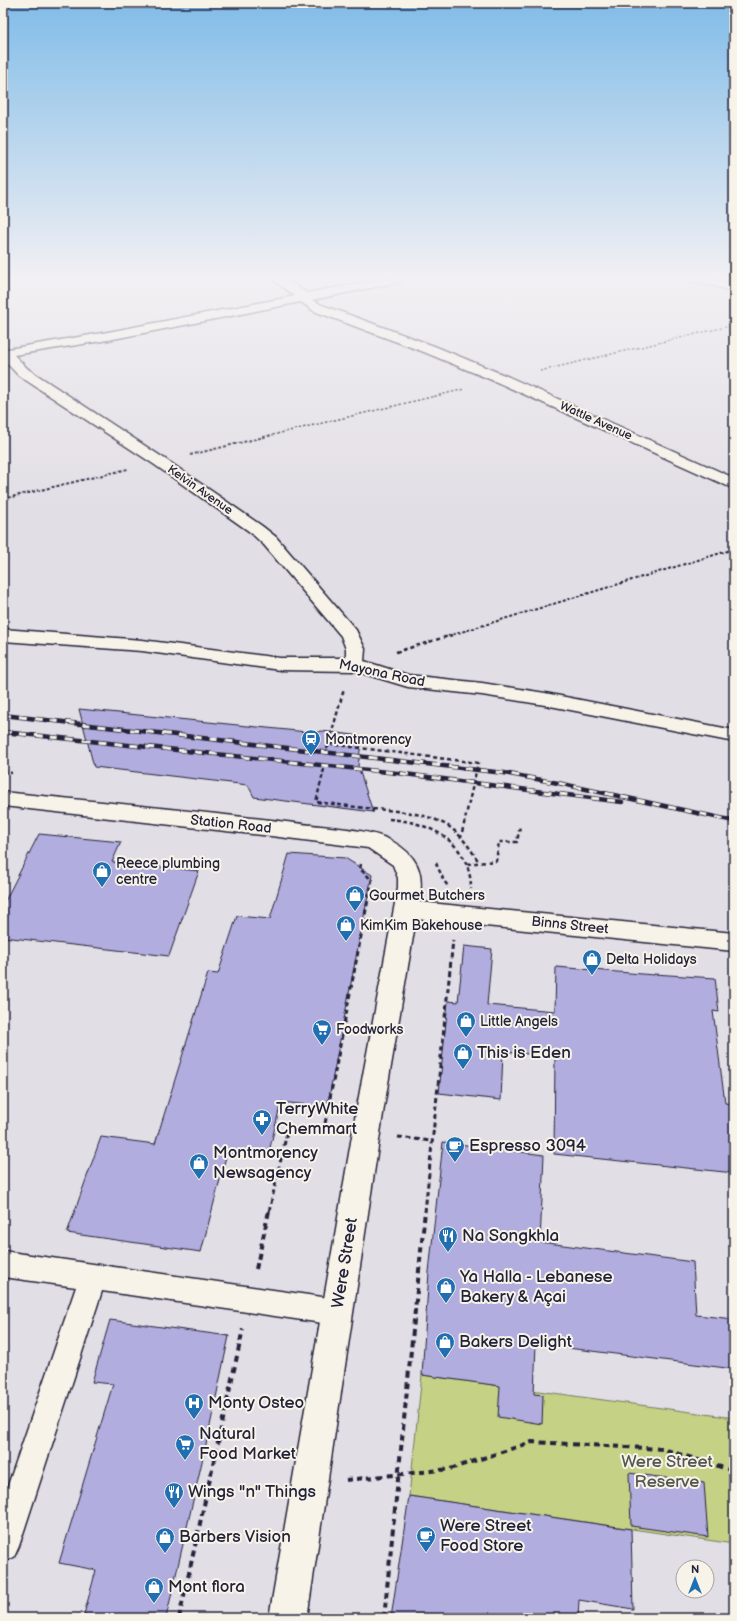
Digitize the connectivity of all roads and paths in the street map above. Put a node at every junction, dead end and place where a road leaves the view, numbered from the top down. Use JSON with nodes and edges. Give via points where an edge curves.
{"nodes":[{"id":1,"x":7,"y":355,"type":"edge"},
{"id":2,"x":443,"y":355,"type":"edge"},
{"id":3,"x":612,"y":355,"type":"edge"},
{"id":4,"x":504,"y":380,"type":"junction"},
{"id":5,"x":160,"y":462,"type":"junction"},
{"id":6,"x":734,"y":484,"type":"edge"},
{"id":7,"x":3,"y":499,"type":"edge"},
{"id":8,"x":734,"y":549,"type":"edge"},
{"id":9,"x":3,"y":635,"type":"edge"},
{"id":10,"x":354,"y":664,"type":"junction"},
{"id":11,"x":339,"y":708,"type":"dead end"},
{"id":12,"x":734,"y":736,"type":"edge"},
{"id":13,"x":329,"y":744,"type":"junction"},
{"id":14,"x":328,"y":749,"type":"dead end"},
{"id":15,"x":324,"y":769,"type":"dead end"},
{"id":16,"x":6,"y":804,"type":"edge"},
{"id":17,"x":373,"y":809,"type":"junction"},
{"id":18,"x":378,"y":818,"type":"dead end"},
{"id":19,"x":385,"y":819,"type":"dead end"},
{"id":20,"x":520,"y":826,"type":"dead end"},
{"id":21,"x":461,"y":837,"type":"junction"},
{"id":22,"x":434,"y":859,"type":"dead end"},
{"id":23,"x":479,"y":862,"type":"junction"},
{"id":24,"x":467,"y":864,"type":"junction"},
{"id":25,"x":456,"y":904,"type":"junction"},
{"id":26,"x":406,"y":909,"type":"junction"},
{"id":27,"x":734,"y":945,"type":"edge"},
{"id":28,"x":324,"y":1129,"type":"dead end"},
{"id":29,"x":3,"y":1264,"type":"edge"},
{"id":30,"x":93,"y":1277,"type":"junction"},
{"id":31,"x":249,"y":1300,"type":"junction"},
{"id":32,"x":336,"y":1312,"type":"junction"},
{"id":33,"x":734,"y":1470,"type":"edge"},
{"id":34,"x":398,"y":1474,"type":"junction"},
{"id":35,"x":311,"y":1484,"type":"junction"},
{"id":36,"x":3,"y":1546,"type":"edge"},
{"id":37,"x":180,"y":1618,"type":"edge"},
{"id":38,"x":288,"y":1618,"type":"edge"},
{"id":39,"x":384,"y":1618,"type":"edge"}],
"edges":[{"from":1,"to":5,"type":"street","name":"Kelvin Avenue","via":[[23,372]]},
{"from":2,"to":4,"type":"street","name":"Wattle Avenue"},
{"from":3,"to":4,"type":"path"},
{"from":4,"to":5,"type":"path"},
{"from":4,"to":6,"type":"street","name":"Wattle Avenue"},
{"from":5,"to":7,"type":"path"},
{"from":5,"to":10,"type":"street","name":"Kelvin Avenue","via":[[270,541],[349,634],[356,646]]},
{"from":8,"to":10,"type":"path"},
{"from":9,"to":10,"type":"street","name":"Mayona Road","via":[[188,650],[305,666],[329,663]]},
{"from":10,"to":12,"type":"street","name":"Mayona Road","via":[[407,681],[481,689],[611,711]]},
{"from":11,"to":13,"type":"path"},
{"from":13,"to":14,"type":"path"},
{"from":13,"to":21,"type":"path","via":[[478,762]]},
{"from":15,"to":17,"type":"path","via":[[316,802]]},
{"from":16,"to":26,"type":"street","name":"Station Road","via":[[263,827],[372,841],[392,852],[407,868],[410,888]]},
{"from":17,"to":18,"type":"path","via":[[372,818]]},
{"from":17,"to":21,"type":"path","via":[[440,822]]},
{"from":19,"to":24,"type":"path","via":[[412,822],[432,829],[453,844]]},
{"from":20,"to":23,"type":"path","via":[[517,842],[499,842],[496,861]]},
{"from":21,"to":23,"type":"path"},
{"from":22,"to":25,"type":"path","via":[[443,882]]},
{"from":23,"to":24,"type":"path"},
{"from":24,"to":25,"type":"path","via":[[472,882],[470,892]]},
{"from":25,"to":26,"type":"street","name":"Binns Street"},
{"from":25,"to":27,"type":"street","name":"Binns Street"},
{"from":25,"to":34,"type":"path"},
{"from":26,"to":32,"type":"street","name":"Were Street"},
{"from":28,"to":31,"type":"path","via":[[288,1128]]},
{"from":29,"to":30,"type":"lane"},
{"from":30,"to":31,"type":"lane"},
{"from":30,"to":36,"type":"lane"},
{"from":31,"to":32,"type":"lane"},
{"from":31,"to":37,"type":"path"},
{"from":32,"to":35,"type":"street","name":"Were Street"},
{"from":33,"to":34,"type":"path","via":[[663,1450],[532,1442],[450,1469]]},
{"from":34,"to":35,"type":"path"},
{"from":34,"to":39,"type":"path"},
{"from":35,"to":38,"type":"street","name":"Were Street"}]}
